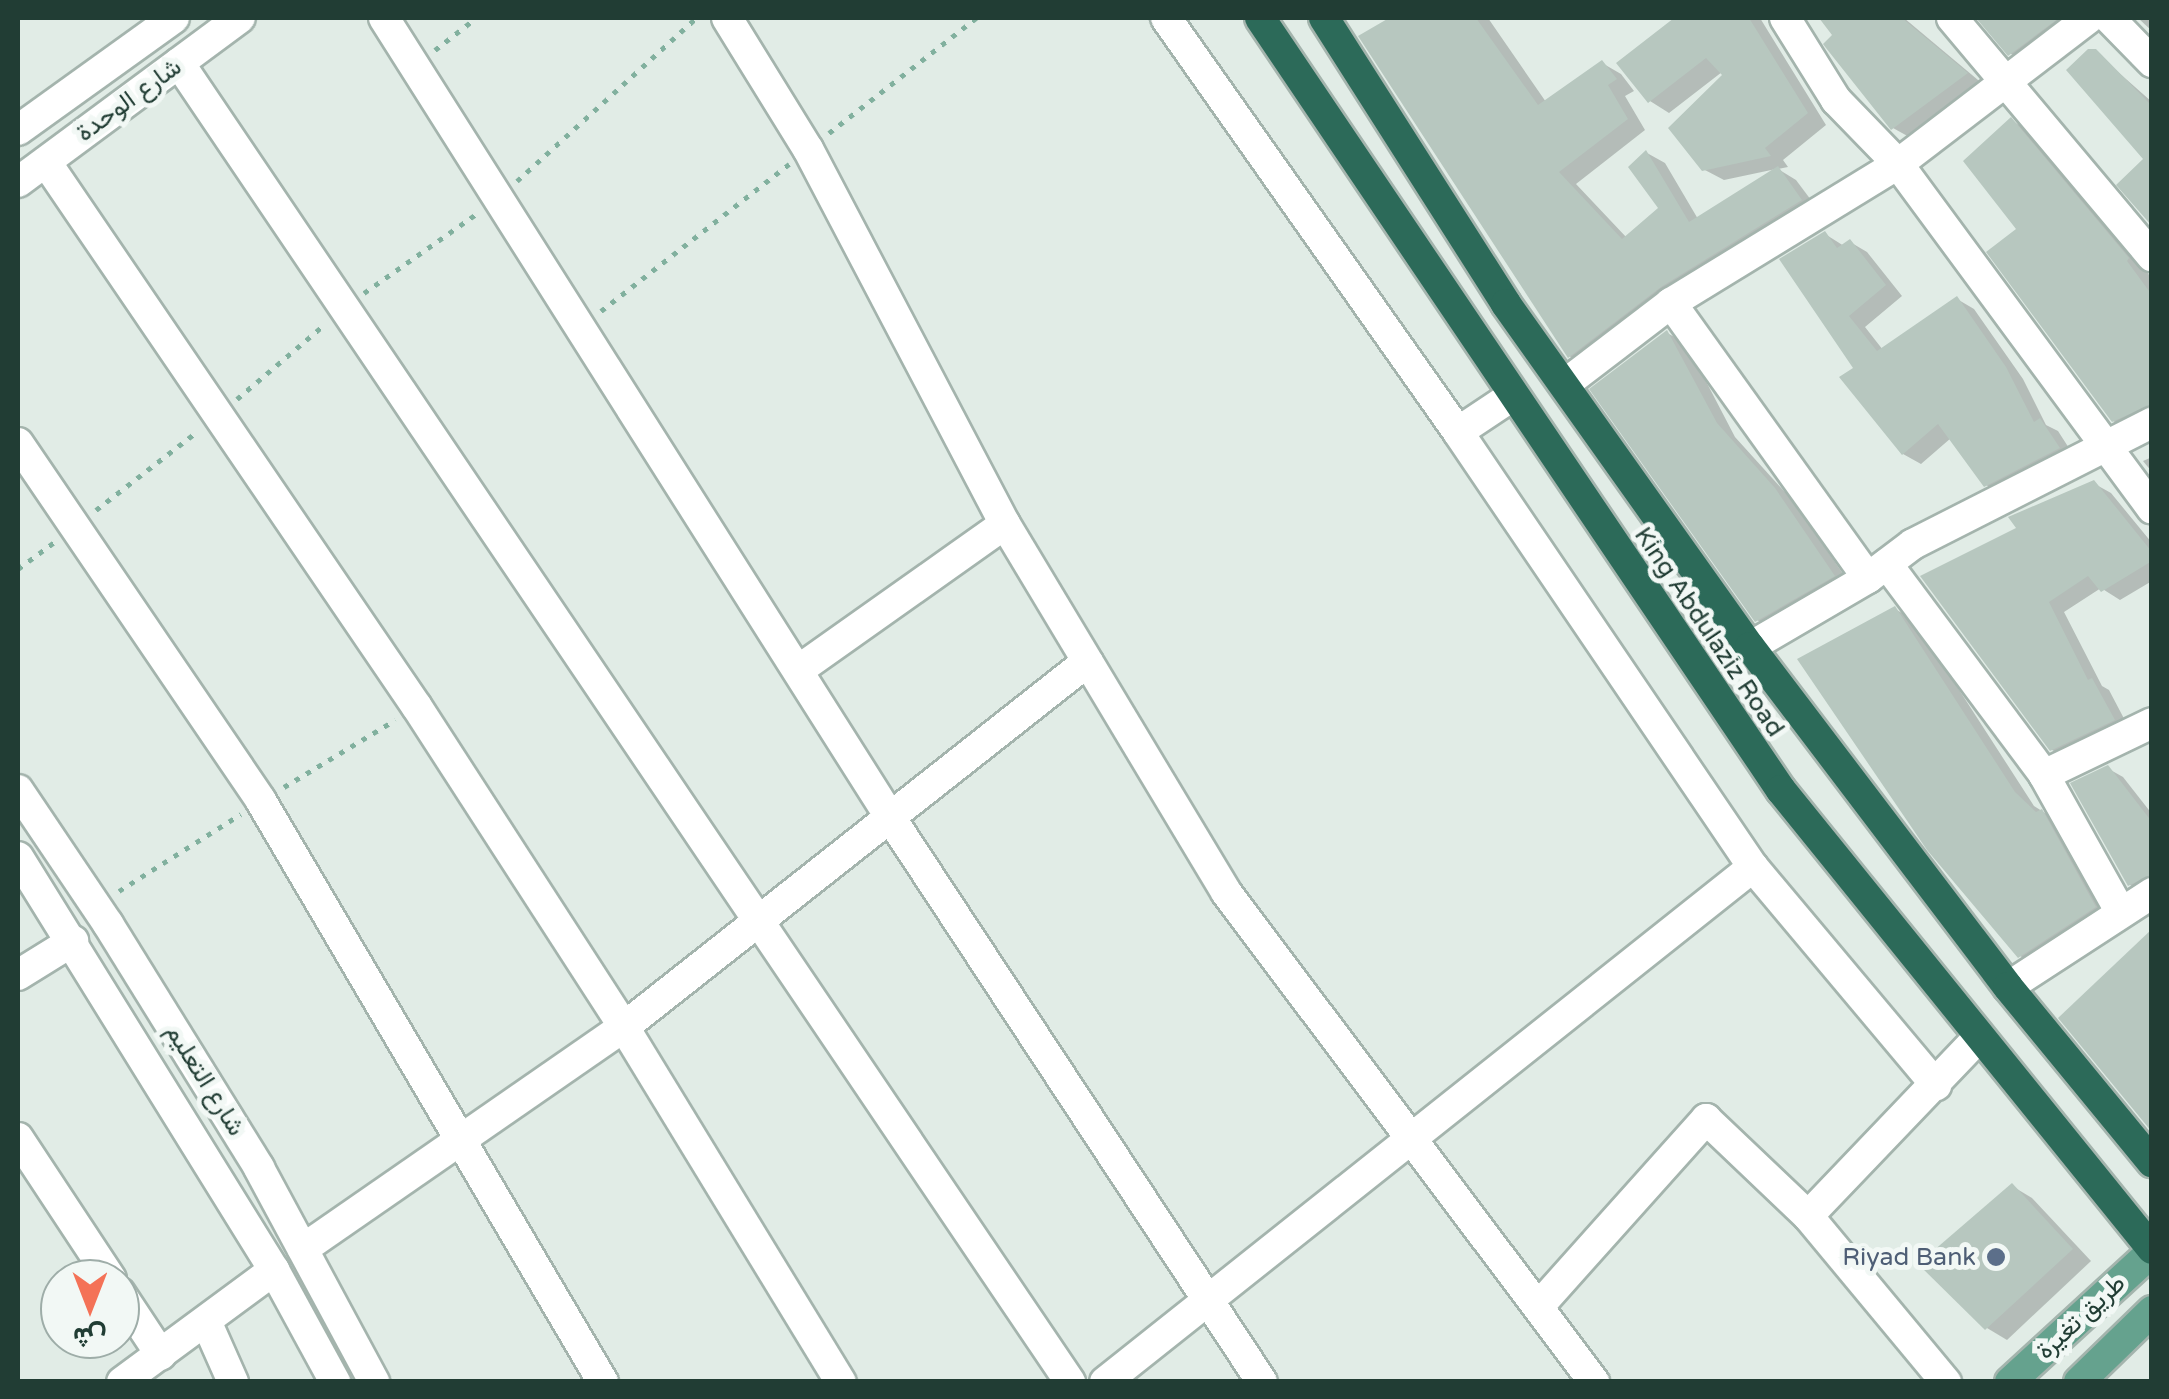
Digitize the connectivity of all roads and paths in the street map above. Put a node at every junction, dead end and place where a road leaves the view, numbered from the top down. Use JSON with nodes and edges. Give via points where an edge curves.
{"nodes":[{"id":1,"x":240,"y":18,"type":"edge"},
{"id":2,"x":384,"y":18,"type":"edge"},
{"id":3,"x":476,"y":18,"type":"edge"},
{"id":4,"x":726,"y":18,"type":"edge"},
{"id":5,"x":976,"y":18,"type":"edge"},
{"id":6,"x":1166,"y":18,"type":"edge"},
{"id":7,"x":1260,"y":18,"type":"edge"},
{"id":8,"x":1327,"y":18,"type":"edge"},
{"id":9,"x":1785,"y":18,"type":"edge"},
{"id":10,"x":1952,"y":18,"type":"edge"},
{"id":11,"x":2089,"y":18,"type":"edge"},
{"id":12,"x":2109,"y":18,"type":"edge"},
{"id":13,"x":165,"y":20,"type":"edge"},
{"id":14,"x":2152,"y":62,"type":"edge"},
{"id":15,"x":179,"y":63,"type":"junction"},
{"id":16,"x":414,"y":66,"type":"junction"},
{"id":17,"x":2006,"y":83,"type":"junction"},
{"id":18,"x":21,"y":122,"type":"edge"},
{"id":19,"x":808,"y":150,"type":"junction"},
{"id":20,"x":46,"y":162,"type":"junction"},
{"id":21,"x":1898,"y":164,"type":"junction"},
{"id":22,"x":18,"y":182,"type":"edge"},
{"id":23,"x":2152,"y":256,"type":"edge"},
{"id":24,"x":1671,"y":303,"type":"junction"},
{"id":25,"x":579,"y":328,"type":"junction"},
{"id":26,"x":1565,"y":384,"type":"junction"},
{"id":27,"x":1512,"y":396,"type":"junction"},
{"id":28,"x":2152,"y":423,"type":"edge"},
{"id":29,"x":1458,"y":432,"type":"junction"},
{"id":30,"x":18,"y":443,"type":"edge"},
{"id":31,"x":2106,"y":448,"type":"junction"},
{"id":32,"x":2152,"y":509,"type":"edge"},
{"id":33,"x":1005,"y":524,"type":"junction"},
{"id":34,"x":1878,"y":571,"type":"junction"},
{"id":35,"x":1750,"y":647,"type":"junction"},
{"id":36,"x":1087,"y":662,"type":"junction"},
{"id":37,"x":800,"y":669,"type":"junction"},
{"id":38,"x":2152,"y":723,"type":"edge"},
{"id":39,"x":2044,"y":775,"type":"junction"},
{"id":40,"x":18,"y":790,"type":"edge"},
{"id":41,"x":890,"y":817,"type":"junction"},
{"id":42,"x":18,"y":857,"type":"edge"},
{"id":43,"x":1753,"y":867,"type":"junction"},
{"id":44,"x":2152,"y":893,"type":"edge"},
{"id":45,"x":2120,"y":911,"type":"junction"},
{"id":46,"x":758,"y":921,"type":"junction"},
{"id":47,"x":73,"y":941,"type":"junction"},
{"id":48,"x":18,"y":975,"type":"edge"},
{"id":49,"x":2008,"y":987,"type":"junction"},
{"id":50,"x":624,"y":1027,"type":"junction"},
{"id":51,"x":1978,"y":1039,"type":"junction"},
{"id":52,"x":1936,"y":1086,"type":"junction"},
{"id":53,"x":1410,"y":1137,"type":"junction"},
{"id":54,"x":18,"y":1138,"type":"edge"},
{"id":55,"x":463,"y":1140,"type":"junction"},
{"id":56,"x":2152,"y":1162,"type":"edge"},
{"id":57,"x":1808,"y":1216,"type":"junction"},
{"id":58,"x":303,"y":1249,"type":"junction"},
{"id":59,"x":2152,"y":1250,"type":"edge"},
{"id":60,"x":97,"y":1259,"type":"edge"},
{"id":61,"x":274,"y":1270,"type":"junction"},
{"id":62,"x":1208,"y":1298,"type":"junction"},
{"id":63,"x":1539,"y":1306,"type":"junction"},
{"id":64,"x":2152,"y":1312,"type":"edge"},
{"id":65,"x":206,"y":1321,"type":"junction"},
{"id":66,"x":140,"y":1324,"type":"edge"},
{"id":67,"x":160,"y":1355,"type":"junction"},
{"id":68,"x":122,"y":1382,"type":"edge"},
{"id":69,"x":233,"y":1382,"type":"edge"},
{"id":70,"x":335,"y":1382,"type":"edge"},
{"id":71,"x":374,"y":1382,"type":"edge"},
{"id":72,"x":603,"y":1382,"type":"edge"},
{"id":73,"x":842,"y":1382,"type":"edge"},
{"id":74,"x":1070,"y":1382,"type":"edge"},
{"id":75,"x":1105,"y":1382,"type":"edge"},
{"id":76,"x":1262,"y":1382,"type":"edge"},
{"id":77,"x":1594,"y":1382,"type":"edge"},
{"id":78,"x":1946,"y":1382,"type":"edge"},
{"id":79,"x":2010,"y":1382,"type":"edge"},
{"id":80,"x":2079,"y":1382,"type":"edge"}],
"edges":[{"from":1,"to":15,"type":"street","name":"شارع الوحدة"},
{"from":2,"to":16,"type":"street"},
{"from":3,"to":16,"type":"path"},
{"from":4,"to":19,"type":"street"},
{"from":5,"to":19,"type":"path"},
{"from":6,"to":29,"type":"street"},
{"from":7,"to":27,"type":"highway","name":"King Abdulaziz Road"},
{"from":8,"to":26,"type":"highway","name":"King Abdulaziz Road","via":[[1506,304]]},
{"from":9,"to":21,"type":"street","via":[[1836,100]]},
{"from":10,"to":17,"type":"street"},
{"from":11,"to":17,"type":"street"},
{"from":12,"to":14,"type":"street"},
{"from":13,"to":18,"type":"street"},
{"from":15,"to":20,"type":"street","name":"شارع الوحدة"},
{"from":15,"to":46,"type":"street"},
{"from":16,"to":25,"type":"street"},
{"from":17,"to":21,"type":"street"},
{"from":17,"to":23,"type":"street"},
{"from":19,"to":25,"type":"path"},
{"from":19,"to":33,"type":"street"},
{"from":20,"to":22,"type":"street","name":"شارع الوحدة"},
{"from":20,"to":50,"type":"street","via":[[406,690]]},
{"from":21,"to":24,"type":"street"},
{"from":21,"to":31,"type":"street"},
{"from":24,"to":26,"type":"street"},
{"from":24,"to":34,"type":"street"},
{"from":25,"to":37,"type":"street"},
{"from":26,"to":35,"type":"highway","name":"King Abdulaziz Road"},
{"from":27,"to":29,"type":"street"},
{"from":27,"to":51,"type":"highway","name":"King Abdulaziz Road","via":[[1780,790]]},
{"from":28,"to":31,"type":"street"},
{"from":29,"to":43,"type":"street"},
{"from":30,"to":55,"type":"street","via":[[261,801]]},
{"from":31,"to":32,"type":"street"},
{"from":31,"to":34,"type":"street","via":[[1914,544]]},
{"from":33,"to":36,"type":"street"},
{"from":33,"to":37,"type":"street"},
{"from":34,"to":35,"type":"street"},
{"from":34,"to":39,"type":"street"},
{"from":35,"to":49,"type":"highway","name":"King Abdulaziz Road"},
{"from":36,"to":41,"type":"street"},
{"from":36,"to":53,"type":"street","via":[[1226,892]]},
{"from":37,"to":41,"type":"street"},
{"from":38,"to":39,"type":"street"},
{"from":39,"to":45,"type":"street"},
{"from":40,"to":58,"type":"street","name":"شارع التعليم","via":[[108,924]]},
{"from":41,"to":46,"type":"street"},
{"from":41,"to":62,"type":"street"},
{"from":42,"to":47,"type":"street","name":"شارع التعليم"},
{"from":43,"to":52,"type":"street"},
{"from":43,"to":53,"type":"street"},
{"from":44,"to":45,"type":"street"},
{"from":45,"to":49,"type":"street"},
{"from":46,"to":50,"type":"street"},
{"from":46,"to":74,"type":"street"},
{"from":47,"to":48,"type":"street"},
{"from":47,"to":61,"type":"street","name":"شارع التعليم"},
{"from":49,"to":56,"type":"highway","name":"King Abdulaziz Road"},
{"from":50,"to":55,"type":"street"},
{"from":50,"to":73,"type":"street"},
{"from":51,"to":52,"type":"street"},
{"from":51,"to":59,"type":"highway","name":"King Abdulaziz Road"},
{"from":52,"to":57,"type":"street"},
{"from":53,"to":62,"type":"street"},
{"from":53,"to":63,"type":"street"},
{"from":54,"to":60,"type":"street"},
{"from":55,"to":58,"type":"street"},
{"from":55,"to":72,"type":"street"},
{"from":57,"to":63,"type":"street","via":[[1706,1119]]},
{"from":57,"to":78,"type":"street"},
{"from":58,"to":71,"type":"street","name":"شارع التعليم"},
{"from":59,"to":79,"type":"main road","name":"طريق تغيرة"},
{"from":61,"to":65,"type":"street"},
{"from":61,"to":70,"type":"street","name":"شارع التعليم"},
{"from":62,"to":75,"type":"street"},
{"from":62,"to":76,"type":"street"},
{"from":63,"to":77,"type":"street"},
{"from":64,"to":80,"type":"main road","name":"طريق تغيرة"},
{"from":65,"to":67,"type":"street"},
{"from":65,"to":69,"type":"street"},
{"from":66,"to":67,"type":"street"},
{"from":67,"to":68,"type":"street"}]}
